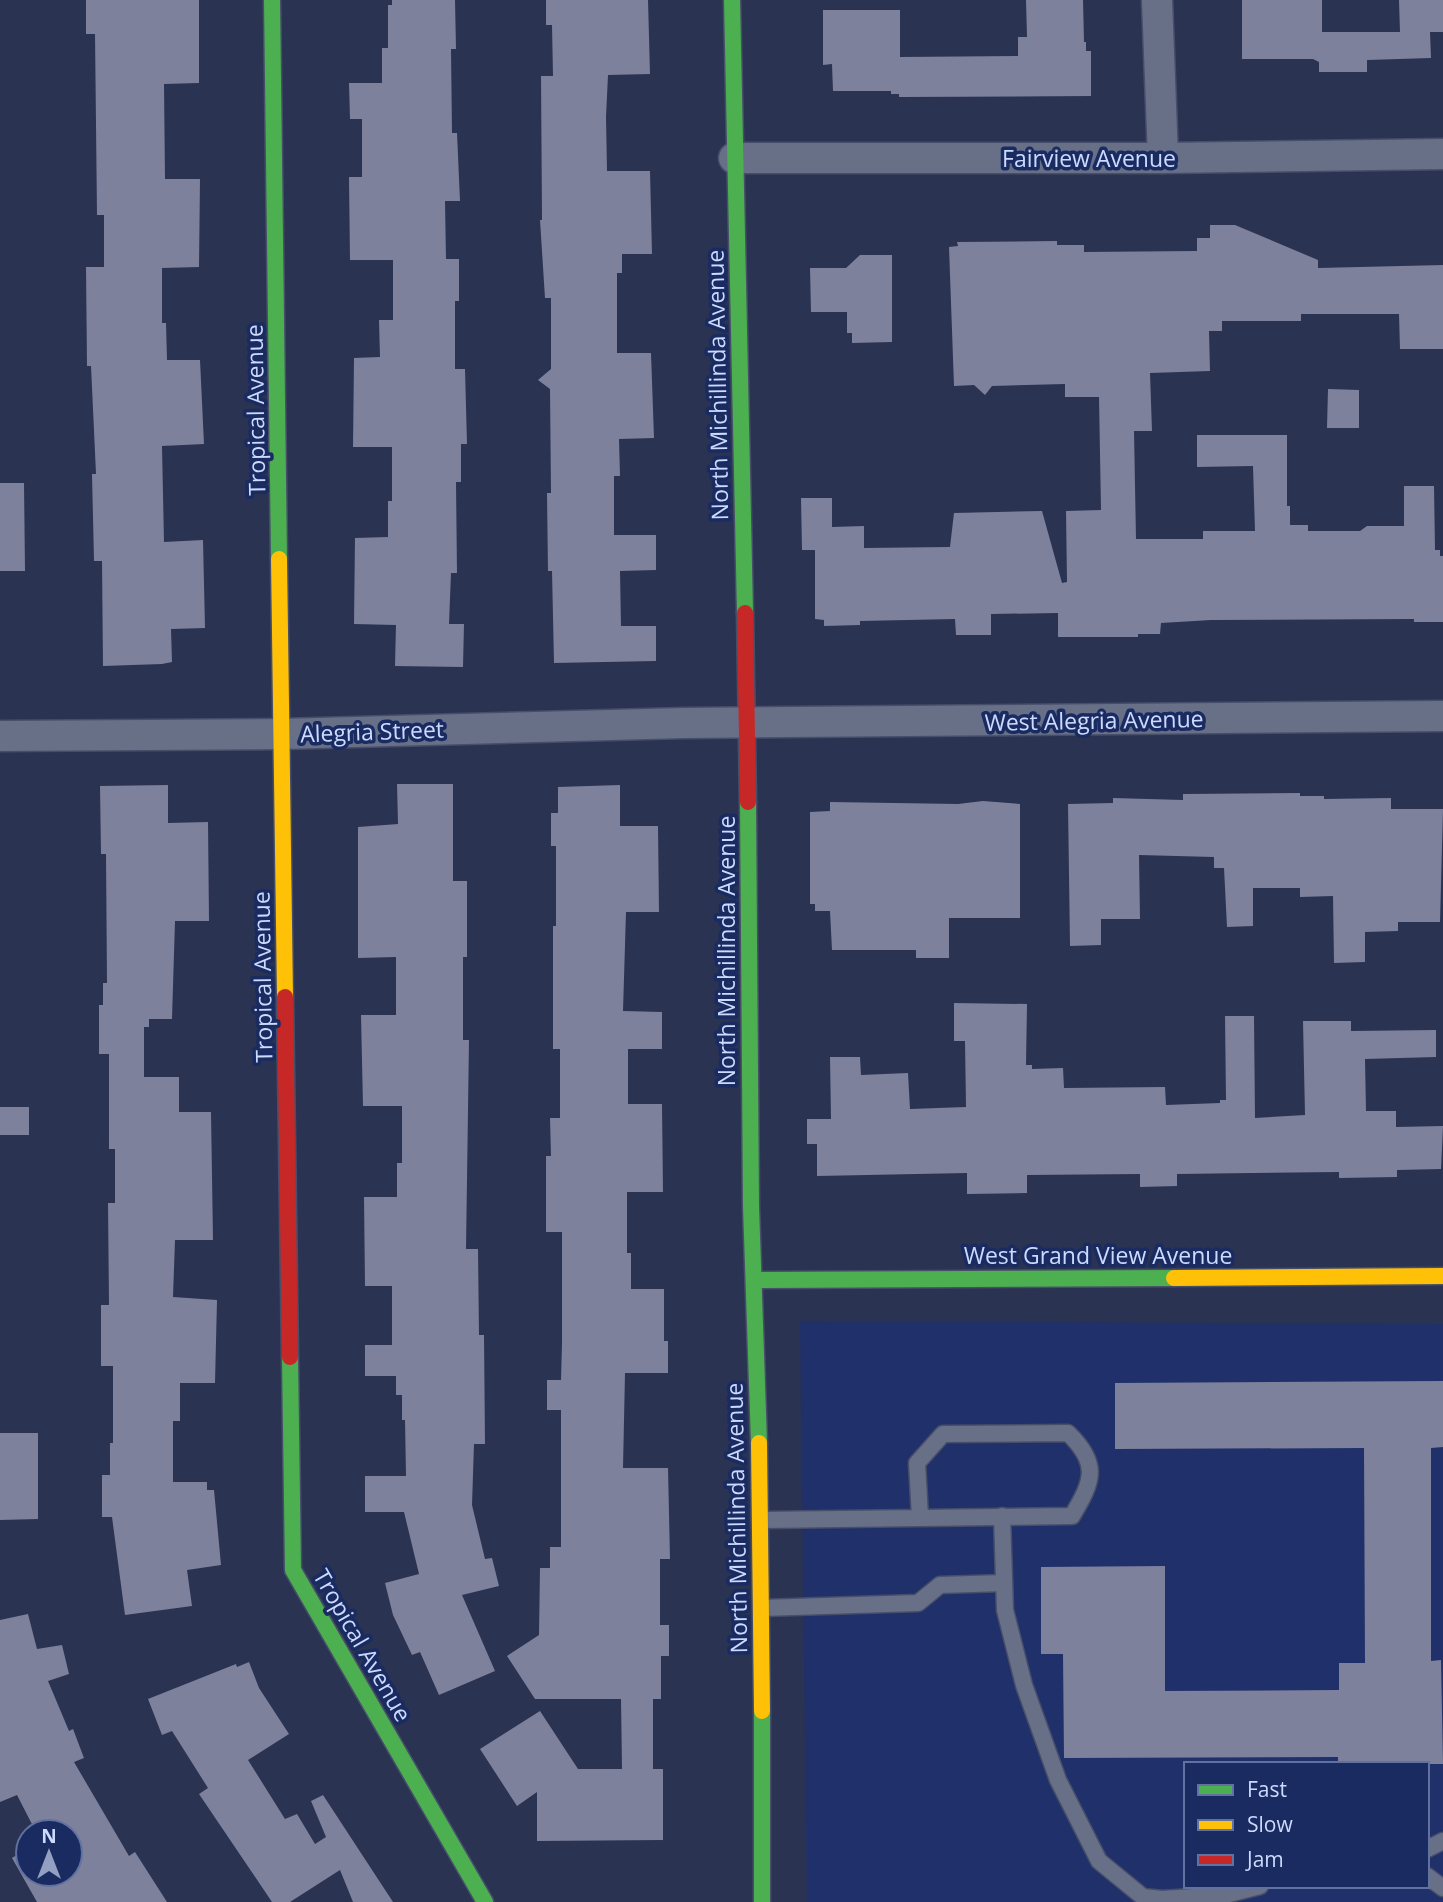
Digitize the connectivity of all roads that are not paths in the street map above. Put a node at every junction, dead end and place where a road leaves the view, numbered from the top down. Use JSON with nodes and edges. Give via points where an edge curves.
{"nodes":[{"id":1,"x":272,"y":0,"type":"edge"},
{"id":2,"x":732,"y":0,"type":"edge"},
{"id":3,"x":1157,"y":0,"type":"edge"},
{"id":4,"x":1443,"y":153,"type":"edge"},
{"id":5,"x":734,"y":158,"type":"junction"},
{"id":6,"x":1163,"y":158,"type":"junction"},
{"id":7,"x":1443,"y":716,"type":"edge"},
{"id":8,"x":744,"y":723,"type":"junction"},
{"id":9,"x":281,"y":734,"type":"junction"},
{"id":10,"x":0,"y":736,"type":"edge"},
{"id":11,"x":1443,"y":1276,"type":"edge"},
{"id":12,"x":754,"y":1280,"type":"junction"},
{"id":13,"x":1002,"y":1516,"type":"junction"},
{"id":14,"x":920,"y":1517,"type":"junction"},
{"id":15,"x":761,"y":1520,"type":"junction"},
{"id":16,"x":1004,"y":1583,"type":"junction"},
{"id":17,"x":762,"y":1608,"type":"junction"},
{"id":18,"x":1252,"y":1888,"type":"edge"},
{"id":19,"x":1162,"y":1900,"type":"edge"},
{"id":20,"x":485,"y":1902,"type":"edge"},
{"id":21,"x":762,"y":1902,"type":"edge"}],
"edges":[{"from":1,"to":9,"type":"street","name":"Tropical Avenue"},
{"from":2,"to":5,"type":"street","name":"North Michillinda Avenue"},
{"from":3,"to":6,"type":"street"},
{"from":4,"to":6,"type":"street","name":"Fairview Avenue"},
{"from":5,"to":6,"type":"street","name":"Fairview Avenue"},
{"from":5,"to":8,"type":"street","name":"North Michillinda Avenue"},
{"from":7,"to":8,"type":"street","name":"West Alegria Avenue"},
{"from":8,"to":9,"type":"street","name":"Alegria Street"},
{"from":8,"to":12,"type":"street","name":"North Michillinda Avenue"},
{"from":9,"to":10,"type":"street","name":"Alegria Street"},
{"from":9,"to":20,"type":"street","name":"Tropical Avenue","via":[[293,1570]]},
{"from":11,"to":12,"type":"street","name":"West Grand View Avenue"},
{"from":12,"to":15,"type":"street","name":"North Michillinda Avenue"},
{"from":13,"to":14,"type":"lane"},
{"from":13,"to":14,"type":"lane","via":[[1072,1516],[1091,1484],[1087,1451],[1068,1433],[943,1434],[917,1463]]},
{"from":13,"to":16,"type":"lane"},
{"from":14,"to":15,"type":"lane"},
{"from":15,"to":17,"type":"street","name":"North Michillinda Avenue"},
{"from":16,"to":17,"type":"lane","via":[[940,1584],[918,1603]]},
{"from":16,"to":19,"type":"lane","via":[[1005,1610],[1024,1685],[1058,1780],[1099,1861],[1143,1898]]},
{"from":17,"to":21,"type":"street","name":"North Michillinda Avenue"},
{"from":18,"to":19,"type":"lane"}]}
